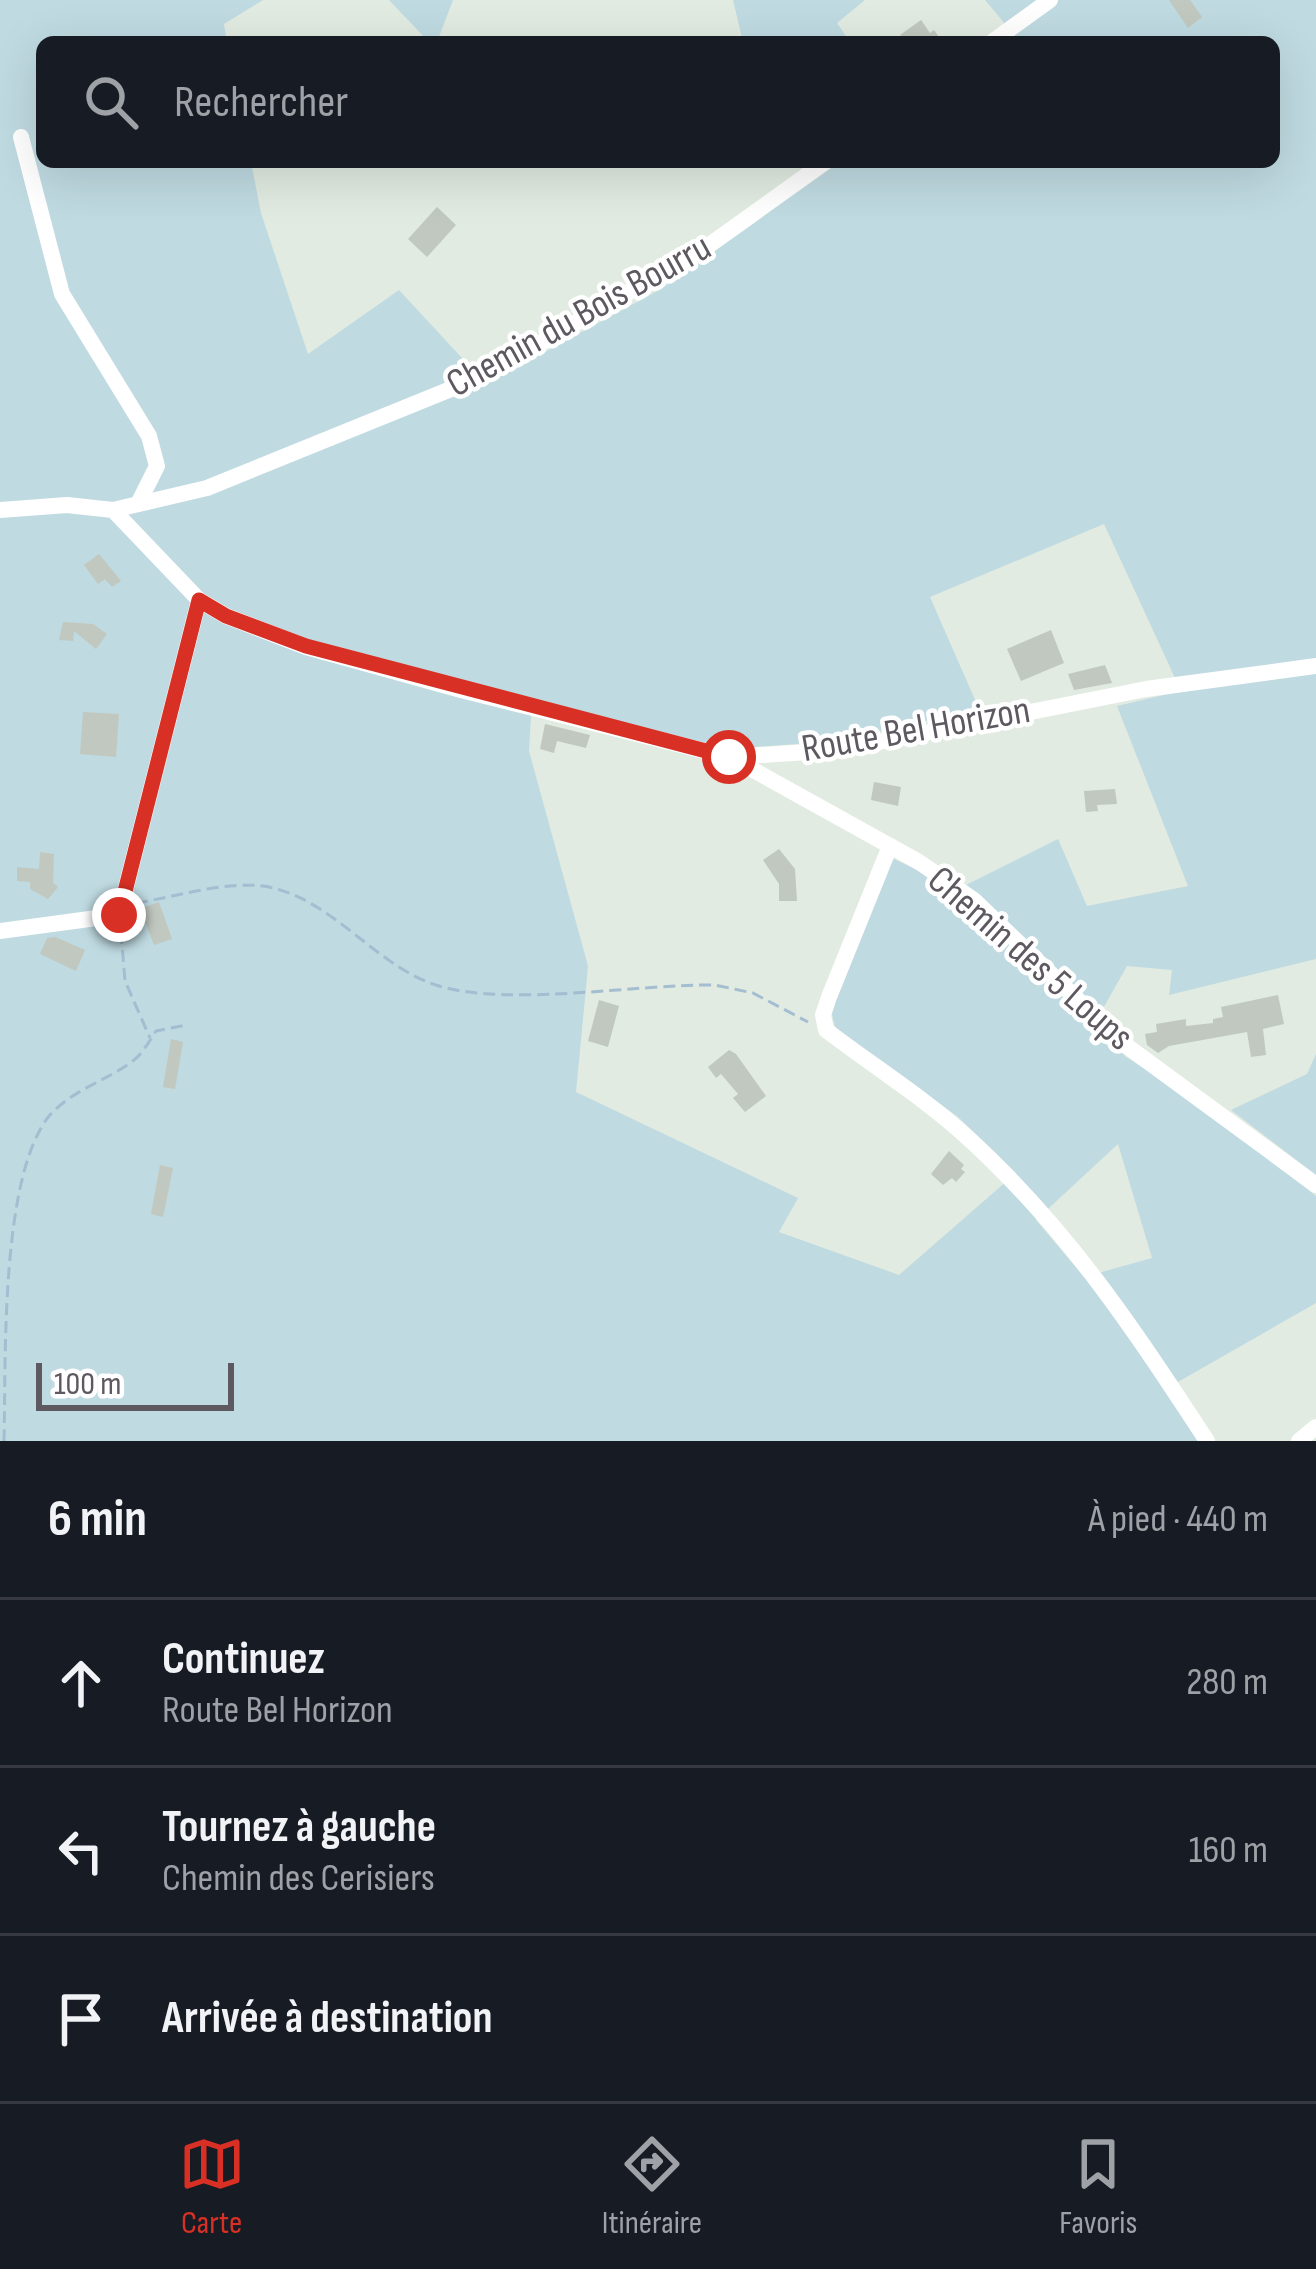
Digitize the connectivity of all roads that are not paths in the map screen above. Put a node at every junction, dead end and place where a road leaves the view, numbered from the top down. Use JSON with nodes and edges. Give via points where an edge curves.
{"nodes":[{"id":1,"x":1050,"y":0,"type":"edge"},
{"id":2,"x":1000,"y":36,"type":"edge"},
{"id":3,"x":21,"y":136,"type":"dead end"},
{"id":4,"x":817,"y":168,"type":"edge"},
{"id":5,"x":138,"y":504,"type":"junction"},
{"id":6,"x":0,"y":510,"type":"edge"},
{"id":7,"x":113,"y":510,"type":"junction"},
{"id":8,"x":199,"y":600,"type":"junction"},
{"id":9,"x":1316,"y":666,"type":"edge"},
{"id":10,"x":729,"y":757,"type":"junction"},
{"id":11,"x":890,"y":846,"type":"junction"},
{"id":12,"x":0,"y":931,"type":"edge"},
{"id":13,"x":1316,"y":1185,"type":"edge"},
{"id":14,"x":1316,"y":1426,"type":"edge"},
{"id":15,"x":1207,"y":1441,"type":"edge"},
{"id":16,"x":1299,"y":1441,"type":"edge"}],
"edges":[{"from":1,"to":2,"type":"street"},
{"from":3,"to":5,"type":"street","via":[[62,294],[149,436],[157,466]]},
{"from":4,"to":5,"type":"street","name":"Chemin du Bois Bourru","via":[[708,246],[488,374],[208,488]]},
{"from":5,"to":7,"type":"street","name":"Chemin du Bois Bourru"},
{"from":6,"to":7,"type":"street"},
{"from":7,"to":8,"type":"street","name":"Route Bel Horizon"},
{"from":8,"to":10,"type":"street","name":"Route Bel Horizon","via":[[306,646]]},
{"from":8,"to":12,"type":"street","via":[[121,910]]},
{"from":9,"to":10,"type":"street","name":"Route Bel Horizon","via":[[1146,688],[839,749]]},
{"from":10,"to":11,"type":"street","name":"Chemin des 5 Loups"},
{"from":11,"to":13,"type":"street","name":"Chemin des 5 Loups","via":[[974,900],[1124,1044]]},
{"from":11,"to":15,"type":"street","via":[[829,997],[826,1030],[907,1087],[1024,1192],[1110,1294]]},
{"from":14,"to":16,"type":"street"}]}
